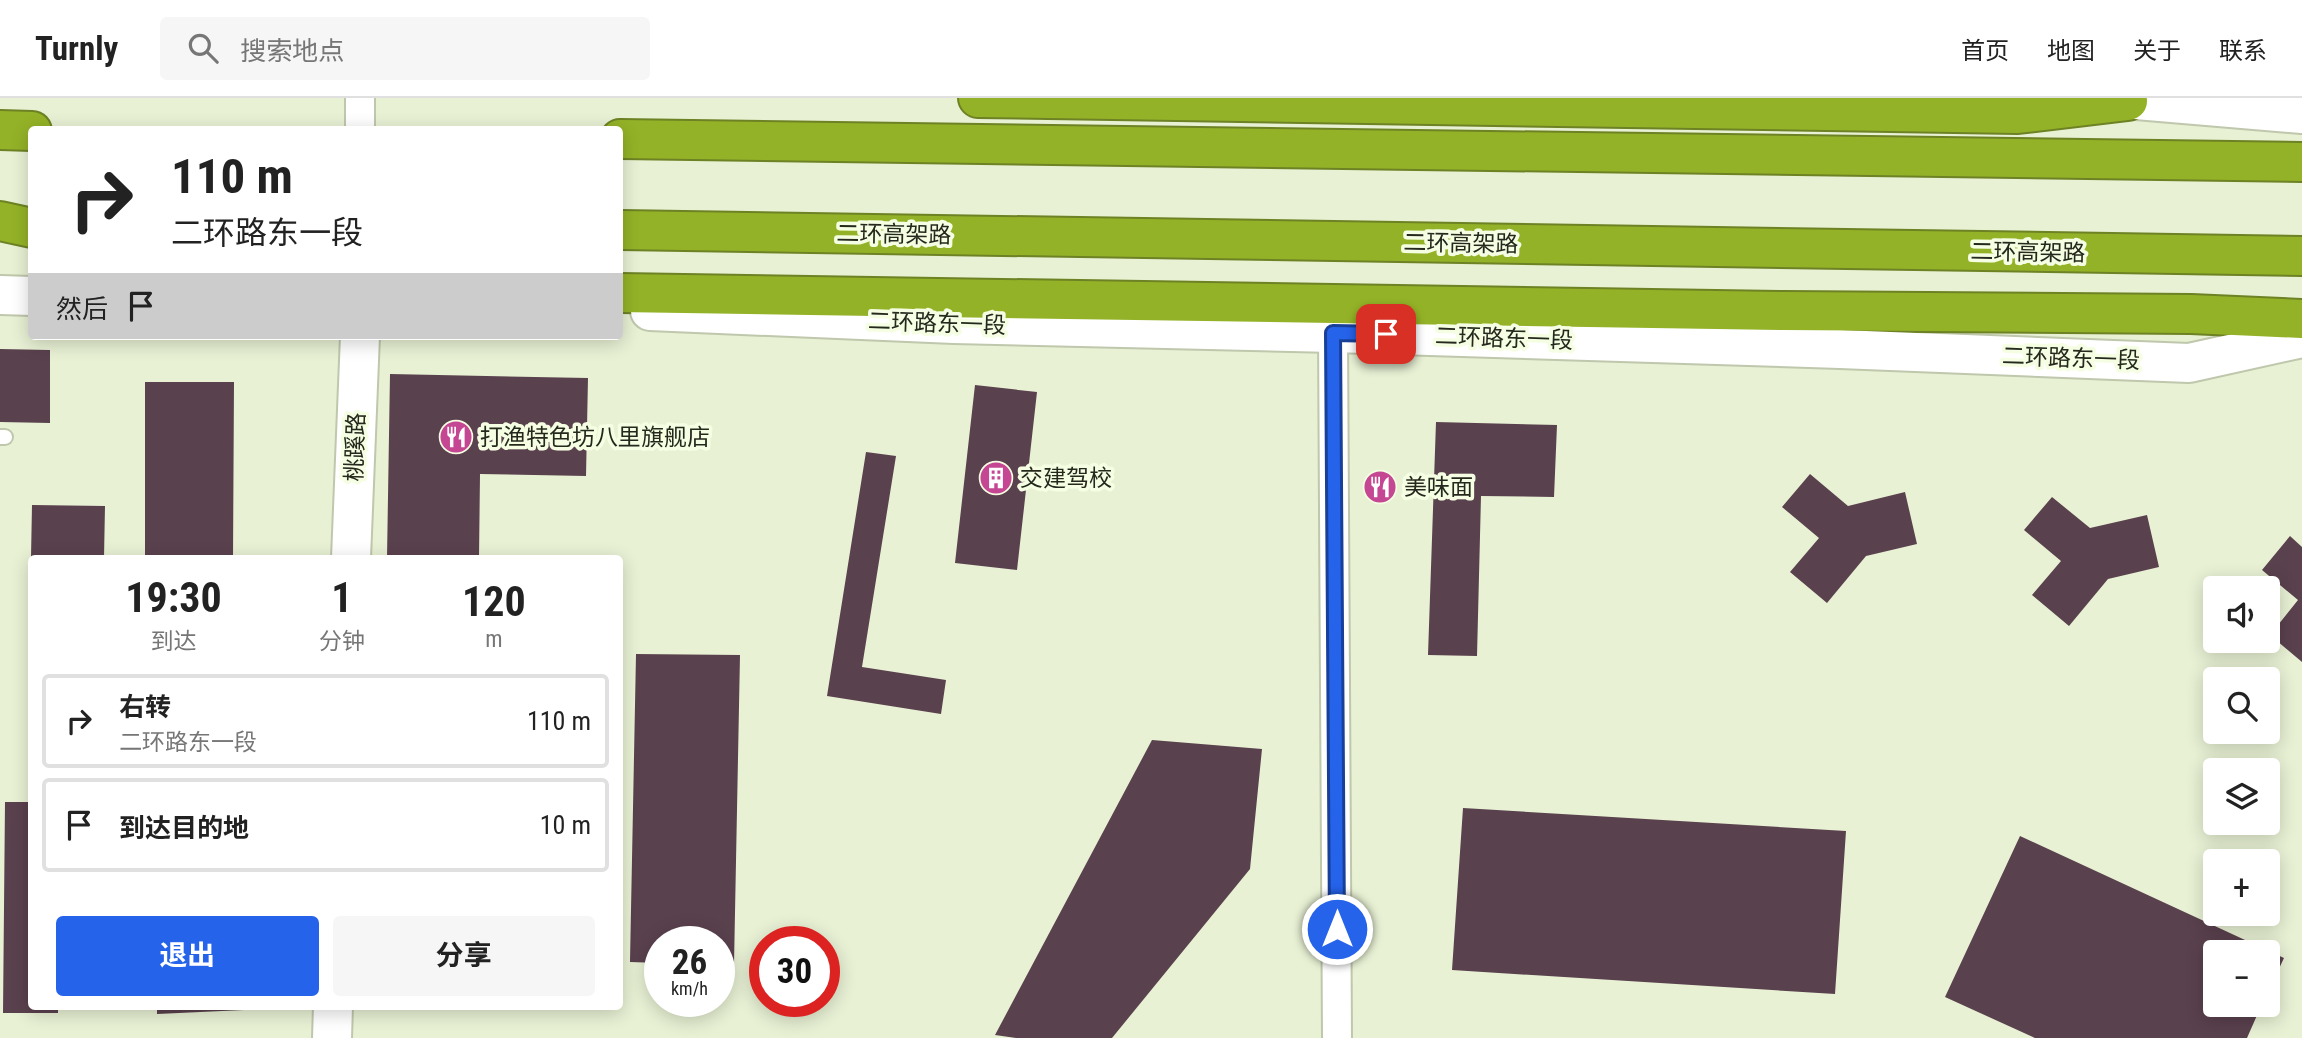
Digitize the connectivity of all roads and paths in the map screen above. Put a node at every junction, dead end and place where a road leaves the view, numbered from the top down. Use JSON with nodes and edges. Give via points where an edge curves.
{"nodes":[{"id":1,"x":360,"y":98,"type":"edge"},
{"id":2,"x":978,"y":98,"type":"edge"},
{"id":3,"x":2123,"y":99,"type":"edge"},
{"id":4,"x":2302,"y":114,"type":"edge"},
{"id":5,"x":360,"y":126,"type":"edge"},
{"id":6,"x":0,"y":130,"type":"edge"},
{"id":7,"x":28,"y":131,"type":"edge"},
{"id":8,"x":623,"y":139,"type":"edge"},
{"id":9,"x":2302,"y":162,"type":"edge"},
{"id":10,"x":0,"y":221,"type":"edge"},
{"id":11,"x":28,"y":221,"type":"edge"},
{"id":12,"x":28,"y":227,"type":"edge"},
{"id":13,"x":623,"y":230,"type":"edge"},
{"id":14,"x":2302,"y":256,"type":"edge"},
{"id":15,"x":623,"y":293,"type":"edge"},
{"id":16,"x":0,"y":295,"type":"edge"},
{"id":17,"x":28,"y":296,"type":"edge"},
{"id":18,"x":623,"y":310,"type":"edge"},
{"id":19,"x":2302,"y":319,"type":"edge"},
{"id":20,"x":1333,"y":333,"type":"junction"},
{"id":21,"x":2302,"y":338,"type":"edge"},
{"id":22,"x":360,"y":340,"type":"edge"},
{"id":23,"x":351,"y":555,"type":"edge"},
{"id":24,"x":333,"y":1010,"type":"edge"},
{"id":25,"x":332,"y":1038,"type":"edge"},
{"id":26,"x":1337,"y":1038,"type":"edge"}],
"edges":[{"from":1,"to":5,"type":"street"},
{"from":2,"to":3,"type":"highway","via":[[2018,114]]},
{"from":3,"to":4,"type":"main road"},
{"from":6,"to":7,"type":"highway"},
{"from":8,"to":9,"type":"highway"},
{"from":10,"to":11,"type":"highway"},
{"from":10,"to":12,"type":"highway"},
{"from":13,"to":14,"type":"highway","name":"二环高架路"},
{"from":15,"to":19,"type":"highway"},
{"from":16,"to":17,"type":"main road"},
{"from":18,"to":20,"type":"main road","name":"二环路东一段"},
{"from":20,"to":21,"type":"main road","name":"二环路东一段","via":[[2189,363]]},
{"from":20,"to":26,"type":"street"},
{"from":22,"to":23,"type":"main road","name":"桃蹊路"},
{"from":24,"to":25,"type":"main road"}]}
